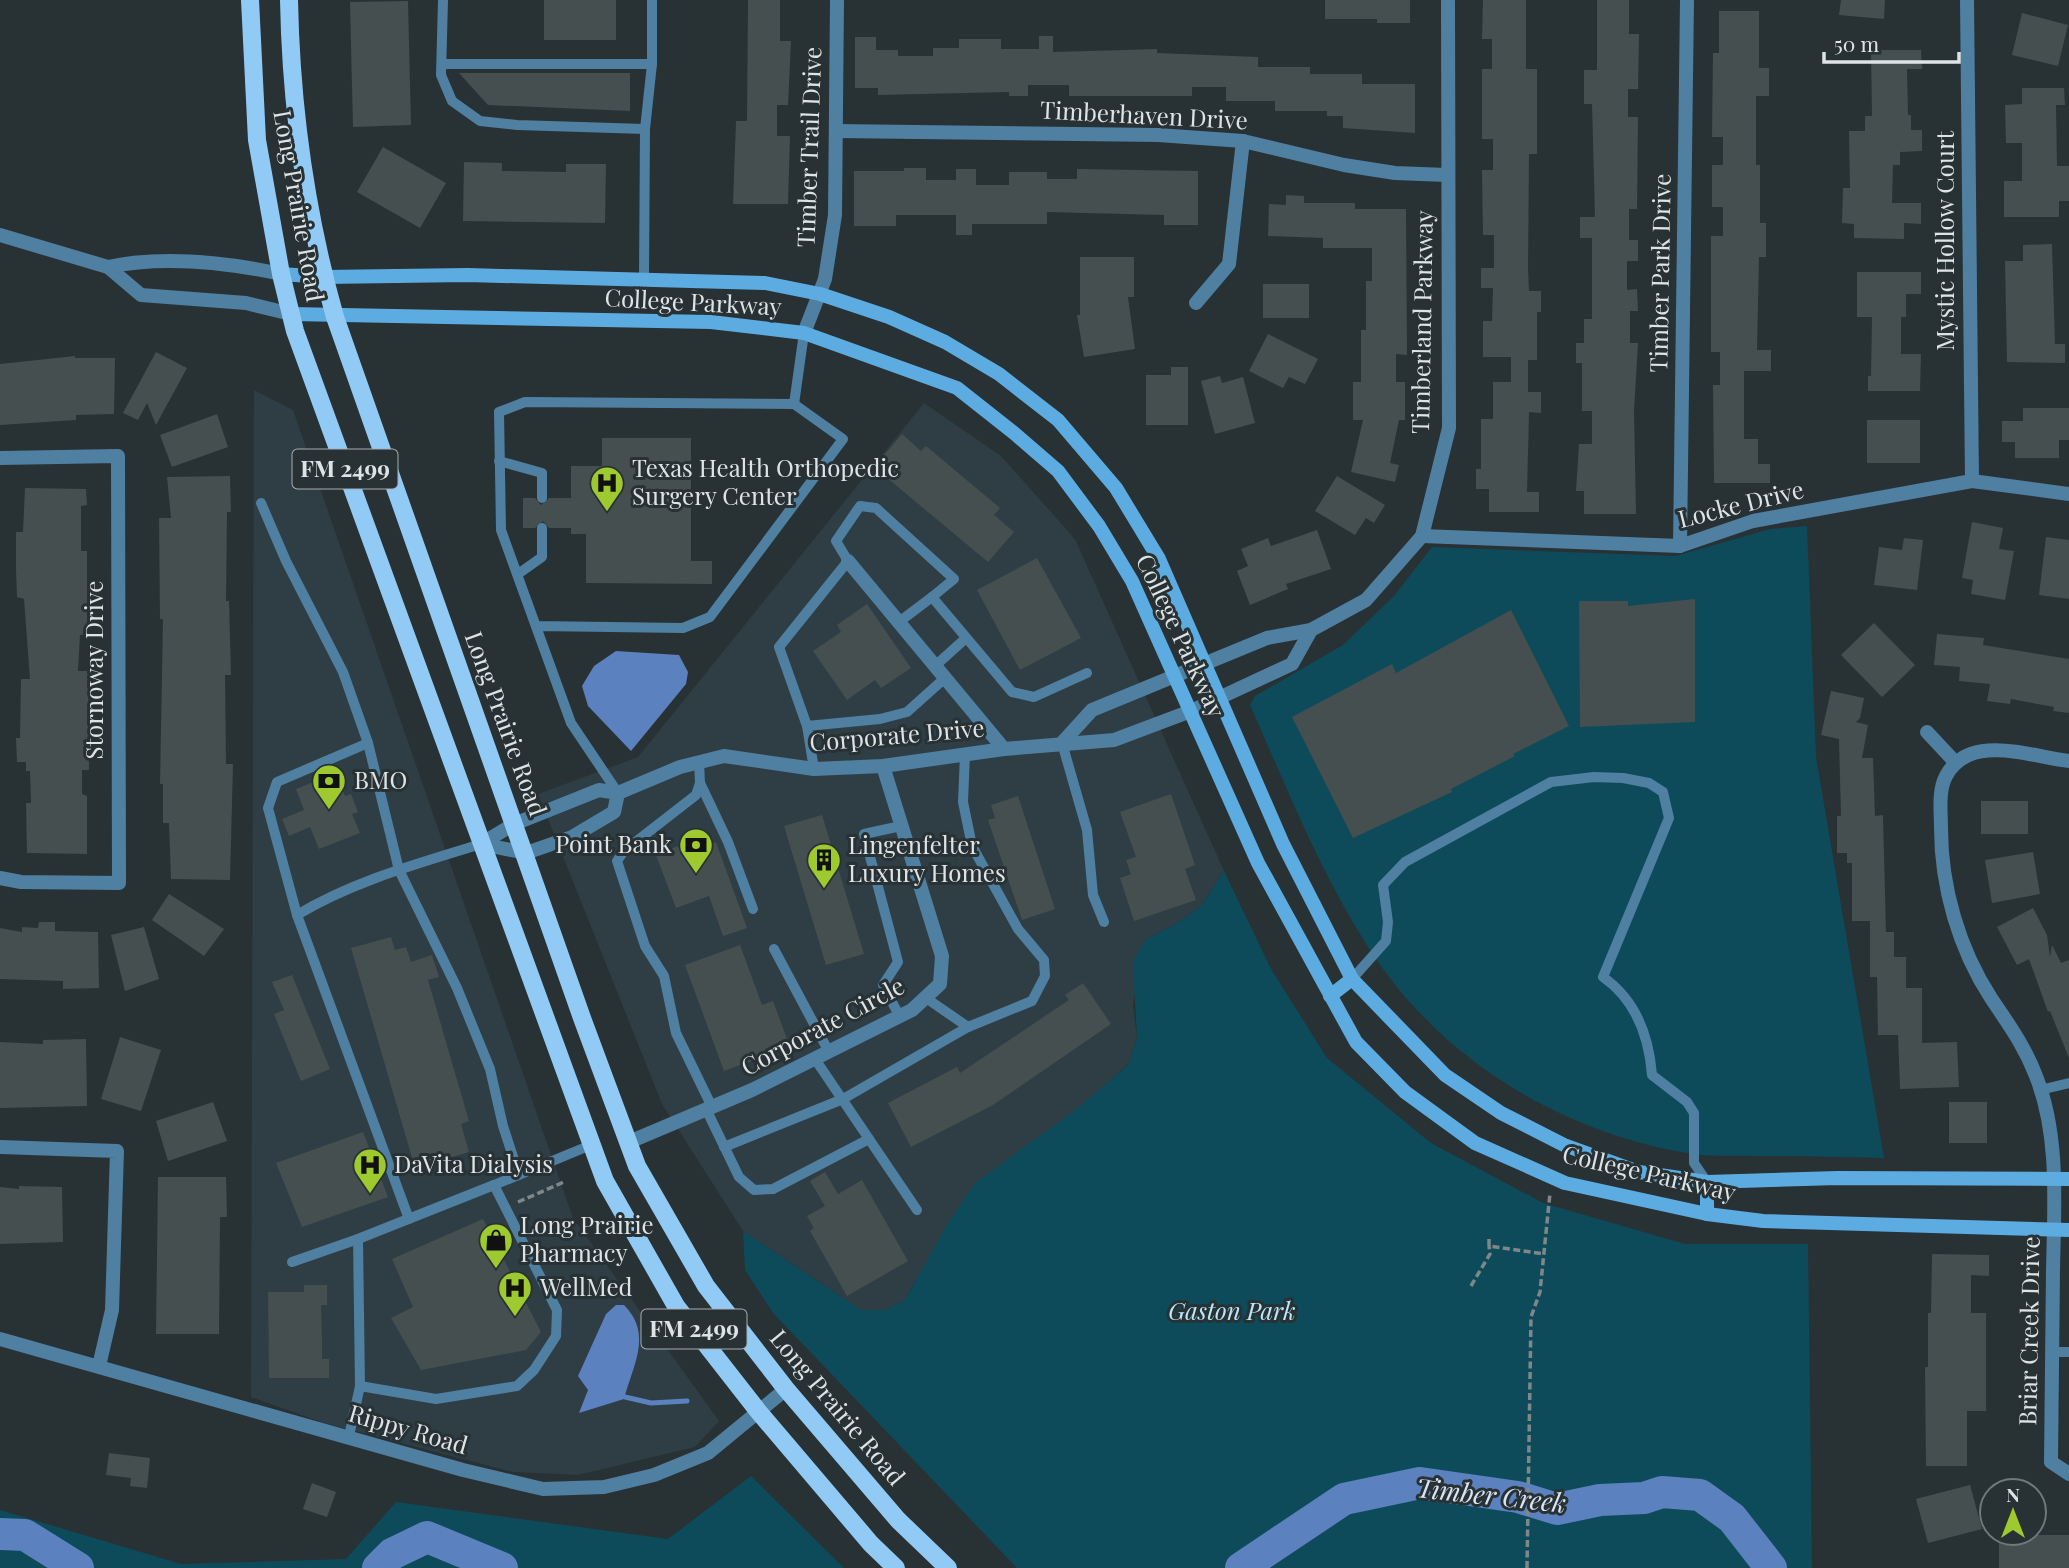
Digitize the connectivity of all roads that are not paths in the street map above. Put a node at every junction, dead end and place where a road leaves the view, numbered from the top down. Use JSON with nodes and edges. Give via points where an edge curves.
{"nodes":[{"id":1,"x":250,"y":0,"type":"edge"},
{"id":2,"x":289,"y":0,"type":"edge"},
{"id":3,"x":443,"y":0,"type":"edge"},
{"id":4,"x":652,"y":0,"type":"edge"},
{"id":5,"x":837,"y":0,"type":"edge"},
{"id":6,"x":1448,"y":0,"type":"edge"},
{"id":7,"x":1687,"y":0,"type":"edge"},
{"id":8,"x":1967,"y":0,"type":"edge"},
{"id":9,"x":442,"y":64,"type":"junction"},
{"id":10,"x":652,"y":64,"type":"junction"},
{"id":11,"x":645,"y":129,"type":"junction"},
{"id":12,"x":836,"y":131,"type":"junction"},
{"id":13,"x":1243,"y":141,"type":"junction"},
{"id":14,"x":1447,"y":175,"type":"junction"},
{"id":15,"x":0,"y":235,"type":"edge"},
{"id":16,"x":108,"y":267,"type":"junction"},
{"id":17,"x":281,"y":274,"type":"junction"},
{"id":18,"x":324,"y":277,"type":"junction"},
{"id":19,"x":644,"y":278,"type":"junction"},
{"id":20,"x":820,"y":293,"type":"junction"},
{"id":21,"x":1196,"y":303,"type":"dead end"},
{"id":22,"x":290,"y":314,"type":"junction"},
{"id":23,"x":335,"y":317,"type":"junction"},
{"id":24,"x":804,"y":333,"type":"junction"},
{"id":25,"x":794,"y":404,"type":"junction"},
{"id":26,"x":0,"y":458,"type":"edge"},
{"id":27,"x":499,"y":461,"type":"junction"},
{"id":28,"x":1972,"y":481,"type":"junction"},
{"id":29,"x":2069,"y":494,"type":"edge"},
{"id":30,"x":542,"y":498,"type":"dead end"},
{"id":31,"x":261,"y":503,"type":"dead end"},
{"id":32,"x":542,"y":528,"type":"dead end"},
{"id":33,"x":1422,"y":536,"type":"junction"},
{"id":34,"x":1680,"y":546,"type":"junction"},
{"id":35,"x":848,"y":561,"type":"junction"},
{"id":36,"x":518,"y":574,"type":"junction"},
{"id":37,"x":932,"y":597,"type":"junction"},
{"id":38,"x":899,"y":622,"type":"junction"},
{"id":39,"x":536,"y":626,"type":"junction"},
{"id":40,"x":1311,"y":630,"type":"junction"},
{"id":41,"x":966,"y":638,"type":"junction"},
{"id":42,"x":1206,"y":662,"type":"junction"},
{"id":43,"x":940,"y":672,"type":"junction"},
{"id":44,"x":1087,"y":673,"type":"dead end"},
{"id":45,"x":1175,"y":675,"type":"junction"},
{"id":46,"x":1221,"y":697,"type":"junction"},
{"id":47,"x":1191,"y":711,"type":"junction"},
{"id":48,"x":807,"y":726,"type":"junction"},
{"id":49,"x":1927,"y":732,"type":"dead end"},
{"id":50,"x":368,"y":743,"type":"junction"},
{"id":51,"x":1062,"y":743,"type":"junction"},
{"id":52,"x":1004,"y":749,"type":"junction"},
{"id":53,"x":965,"y":754,"type":"junction"},
{"id":54,"x":2069,"y":761,"type":"edge"},
{"id":55,"x":699,"y":762,"type":"junction"},
{"id":56,"x":1956,"y":763,"type":"junction"},
{"id":57,"x":883,"y":766,"type":"junction"},
{"id":58,"x":814,"y":769,"type":"junction"},
{"id":59,"x":700,"y":783,"type":"junction"},
{"id":60,"x":618,"y":793,"type":"junction"},
{"id":61,"x":514,"y":824,"type":"junction"},
{"id":62,"x":901,"y":826,"type":"junction"},
{"id":63,"x":481,"y":844,"type":"junction"},
{"id":64,"x":526,"y":853,"type":"junction"},
{"id":65,"x":399,"y":870,"type":"junction"},
{"id":66,"x":0,"y":878,"type":"edge"},
{"id":67,"x":753,"y":909,"type":"dead end"},
{"id":68,"x":297,"y":915,"type":"junction"},
{"id":69,"x":1104,"y":922,"type":"dead end"},
{"id":70,"x":774,"y":949,"type":"dead end"},
{"id":71,"x":1352,"y":979,"type":"junction"},
{"id":72,"x":1330,"y":996,"type":"junction"},
{"id":73,"x":926,"y":998,"type":"junction"},
{"id":74,"x":900,"y":1017,"type":"junction"},
{"id":75,"x":968,"y":1027,"type":"junction"},
{"id":76,"x":829,"y":1052,"type":"junction"},
{"id":77,"x":816,"y":1059,"type":"junction"},
{"id":78,"x":2069,"y":1083,"type":"edge"},
{"id":79,"x":2040,"y":1090,"type":"junction"},
{"id":80,"x":843,"y":1099,"type":"junction"},
{"id":81,"x":709,"y":1108,"type":"junction"},
{"id":82,"x":869,"y":1139,"type":"junction"},
{"id":83,"x":629,"y":1142,"type":"junction"},
{"id":84,"x":591,"y":1145,"type":"junction"},
{"id":85,"x":0,"y":1147,"type":"edge"},
{"id":86,"x":724,"y":1147,"type":"junction"},
{"id":87,"x":519,"y":1174,"type":"junction"},
{"id":88,"x":2053,"y":1179,"type":"junction"},
{"id":89,"x":2069,"y":1179,"type":"edge"},
{"id":90,"x":1707,"y":1182,"type":"junction"},
{"id":91,"x":494,"y":1185,"type":"junction"},
{"id":92,"x":917,"y":1210,"type":"dead end"},
{"id":93,"x":1707,"y":1214,"type":"junction"},
{"id":94,"x":409,"y":1219,"type":"junction"},
{"id":95,"x":2053,"y":1229,"type":"junction"},
{"id":96,"x":2069,"y":1230,"type":"edge"},
{"id":97,"x":358,"y":1239,"type":"junction"},
{"id":98,"x":292,"y":1262,"type":"dead end"},
{"id":99,"x":0,"y":1339,"type":"edge"},
{"id":100,"x":2052,"y":1352,"type":"junction"},
{"id":101,"x":2069,"y":1352,"type":"edge"},
{"id":102,"x":99,"y":1366,"type":"junction"},
{"id":103,"x":360,"y":1386,"type":"junction"},
{"id":104,"x":786,"y":1389,"type":"junction"},
{"id":105,"x":758,"y":1411,"type":"junction"},
{"id":106,"x":349,"y":1436,"type":"junction"},
{"id":107,"x":2069,"y":1474,"type":"edge"},
{"id":108,"x":896,"y":1568,"type":"edge"},
{"id":109,"x":948,"y":1568,"type":"edge"}],
"edges":[{"from":1,"to":17,"type":"main road","name":"Long Prairie Road","number":"FM 2499","via":[[257,140]]},
{"from":2,"to":18,"type":"main road","name":"Long Prairie Road","number":"FM 2499","via":[[298,140]]},
{"from":3,"to":9,"type":"lane"},
{"from":4,"to":10,"type":"lane"},
{"from":5,"to":12,"type":"street","name":"Timber Trail Drive"},
{"from":6,"to":14,"type":"street","name":"Timberland Parkway"},
{"from":7,"to":34,"type":"street","name":"Timber Park Drive"},
{"from":8,"to":28,"type":"street","name":"Mystic Hollow Court"},
{"from":9,"to":10,"type":"lane"},
{"from":9,"to":11,"type":"lane","via":[[452,101],[480,121]]},
{"from":10,"to":11,"type":"lane"},
{"from":11,"to":19,"type":"lane"},
{"from":12,"to":13,"type":"street","name":"Timberhaven Drive","via":[[1158,135]]},
{"from":12,"to":20,"type":"street","name":"Timber Trail Drive","via":[[835,215]]},
{"from":13,"to":14,"type":"street","name":"Timberhaven Drive","via":[[1344,165]]},
{"from":13,"to":21,"type":"street","via":[[1229,264]]},
{"from":14,"to":33,"type":"street","name":"Timberland Parkway","via":[[1449,428]]},
{"from":15,"to":16,"type":"street","name":"College Parkway"},
{"from":16,"to":17,"type":"street","name":"College Parkway","via":[[143,260],[246,266]]},
{"from":16,"to":22,"type":"street","name":"College Parkway","via":[[141,295],[246,303]]},
{"from":17,"to":18,"type":"main road","name":"College Parkway"},
{"from":17,"to":22,"type":"main road","name":"Long Prairie Road","number":"FM 2499"},
{"from":18,"to":19,"type":"main road","name":"College Parkway"},
{"from":18,"to":23,"type":"main road","name":"Long Prairie Road","number":"FM 2499"},
{"from":19,"to":20,"type":"main road","name":"College Parkway","via":[[765,283]]},
{"from":20,"to":24,"type":"street","name":"Timber Trail Drive"},
{"from":20,"to":42,"type":"main road","name":"College Parkway","via":[[945,342],[999,374],[1058,420],[1116,488],[1159,559]]},
{"from":22,"to":23,"type":"main road","name":"College Parkway"},
{"from":22,"to":63,"type":"main road","name":"Long Prairie Road","number":"FM 2499"},
{"from":23,"to":24,"type":"main road","name":"College Parkway","via":[[711,322]]},
{"from":23,"to":61,"type":"main road","name":"Long Prairie Road","number":"FM 2499"},
{"from":24,"to":25,"type":"lane"},
{"from":24,"to":45,"type":"main road","name":"College Parkway","via":[[957,388],[1058,471],[1132,581]]},
{"from":25,"to":27,"type":"lane","via":[[525,402],[499,412]]},
{"from":25,"to":39,"type":"lane","via":[[843,439],[710,617],[683,628]]},
{"from":26,"to":66,"type":"street","name":"Stornoway Drive","via":[[118,456],[118,883]]},
{"from":27,"to":30,"type":"lane","via":[[542,473]]},
{"from":27,"to":36,"type":"lane","via":[[500,530]]},
{"from":28,"to":29,"type":"street","name":"Locke Drive"},
{"from":28,"to":34,"type":"street","name":"Locke Drive","via":[[1753,521]]},
{"from":31,"to":50,"type":"lane","via":[[343,672]]},
{"from":32,"to":36,"type":"lane","via":[[542,557]]},
{"from":33,"to":34,"type":"street","name":"Locke Drive"},
{"from":33,"to":40,"type":"street","name":"Timberland Parkway","via":[[1366,600]]},
{"from":35,"to":37,"type":"lane","via":[[836,541],[860,506],[876,508],[954,579]]},
{"from":35,"to":38,"type":"street"},
{"from":35,"to":48,"type":"lane","via":[[779,647]]},
{"from":36,"to":39,"type":"lane"},
{"from":37,"to":38,"type":"lane"},
{"from":37,"to":41,"type":"lane"},
{"from":38,"to":43,"type":"street"},
{"from":39,"to":60,"type":"lane","via":[[571,723]]},
{"from":40,"to":42,"type":"street","name":"Timberland Parkway","via":[[1267,638]]},
{"from":40,"to":46,"type":"street","via":[[1292,664]]},
{"from":41,"to":43,"type":"lane"},
{"from":41,"to":44,"type":"lane","via":[[1012,692],[1034,697]]},
{"from":42,"to":45,"type":"street","name":"Timberland Parkway"},
{"from":42,"to":46,"type":"main road","name":"College Parkway"},
{"from":43,"to":48,"type":"lane","via":[[907,712]]},
{"from":43,"to":52,"type":"street"},
{"from":45,"to":47,"type":"main road","name":"College Parkway"},
{"from":45,"to":51,"type":"street","via":[[1093,710]]},
{"from":46,"to":47,"type":"street"},
{"from":46,"to":71,"type":"main road","name":"College Parkway","via":[[1283,844]]},
{"from":47,"to":51,"type":"street","name":"Corporate Drive","via":[[1114,740]]},
{"from":47,"to":72,"type":"main road","name":"College Parkway","via":[[1258,863]]},
{"from":48,"to":58,"type":"lane"},
{"from":49,"to":56,"type":"street"},
{"from":50,"to":65,"type":"lane"},
{"from":50,"to":68,"type":"lane","via":[[278,782],[268,808]]},
{"from":51,"to":52,"type":"street","name":"Corporate Drive"},
{"from":51,"to":69,"type":"lane","via":[[1087,830],[1093,895]]},
{"from":52,"to":53,"type":"street","name":"Corporate Drive"},
{"from":53,"to":57,"type":"street","name":"Corporate Drive"},
{"from":53,"to":75,"type":"lane","via":[[963,802],[972,846],[1018,929],[1044,960],[1045,976],[1032,1001]]},
{"from":54,"to":56,"type":"street","via":[[1981,751]]},
{"from":55,"to":58,"type":"street","name":"Corporate Drive","via":[[724,756]]},
{"from":55,"to":59,"type":"lane"},
{"from":55,"to":60,"type":"street","name":"Corporate Drive"},
{"from":56,"to":79,"type":"street","name":"Briar Creek Drive","via":[[1941,789],[1944,877],[1969,960],[2020,1037]]},
{"from":57,"to":58,"type":"street","name":"Corporate Drive"},
{"from":57,"to":62,"type":"street","name":"Corporate Circle"},
{"from":59,"to":67,"type":"lane"},
{"from":59,"to":81,"type":"lane","via":[[696,795],[617,861],[645,946],[663,976],[676,1033]]},
{"from":60,"to":61,"type":"street","name":"Corporate Drive","via":[[599,790]]},
{"from":60,"to":64,"type":"street","via":[[614,812],[572,837]]},
{"from":61,"to":63,"type":"street","name":"Corporate Drive"},
{"from":61,"to":64,"type":"main road","name":"Long Prairie Road","number":"FM 2499"},
{"from":62,"to":73,"type":"street","name":"Corporate Circle","via":[[942,957],[940,984]]},
{"from":62,"to":74,"type":"lane","via":[[864,834],[898,962],[883,985]]},
{"from":63,"to":64,"type":"street"},
{"from":63,"to":65,"type":"lane"},
{"from":63,"to":84,"type":"main road","name":"Long Prairie Road","number":"FM 2499"},
{"from":64,"to":83,"type":"main road","name":"Long Prairie Road","number":"FM 2499"},
{"from":65,"to":68,"type":"lane"},
{"from":65,"to":87,"type":"lane","via":[[442,955],[490,1069]]},
{"from":68,"to":94,"type":"lane"},
{"from":70,"to":76,"type":"lane"},
{"from":71,"to":72,"type":"main road"},
{"from":71,"to":90,"type":"main road","name":"College Parkway","via":[[1445,1076],[1501,1113],[1564,1145],[1639,1172]]},
{"from":71,"to":90,"type":"lane","via":[[1386,941],[1383,885],[1405,862],[1550,782],[1594,777],[1649,783],[1662,792],[1669,818],[1603,977],[1616,987],[1646,1034],[1651,1076],[1687,1102],[1694,1113],[1694,1163]]},
{"from":72,"to":93,"type":"main road","name":"College Parkway","via":[[1356,1042],[1405,1093],[1475,1143],[1556,1179]]},
{"from":73,"to":74,"type":"street","name":"Corporate Circle"},
{"from":73,"to":75,"type":"lane"},
{"from":74,"to":76,"type":"street","name":"Corporate Circle"},
{"from":75,"to":80,"type":"lane"},
{"from":76,"to":77,"type":"street","name":"Corporate Circle"},
{"from":77,"to":80,"type":"lane"},
{"from":77,"to":81,"type":"street","name":"Corporate Circle"},
{"from":78,"to":79,"type":"lane"},
{"from":79,"to":88,"type":"street","name":"Briar Creek Drive"},
{"from":80,"to":82,"type":"lane"},
{"from":80,"to":86,"type":"lane"},
{"from":81,"to":83,"type":"street","name":"Corporate Circle"},
{"from":81,"to":86,"type":"lane"},
{"from":82,"to":86,"type":"lane","via":[[773,1189],[754,1190],[739,1177]]},
{"from":82,"to":92,"type":"lane"},
{"from":83,"to":104,"type":"main road","name":"Long Prairie Road","number":"FM 2499","via":[[637,1166],[706,1286]]},
{"from":84,"to":87,"type":"lane"},
{"from":84,"to":105,"type":"main road","name":"Long Prairie Road","number":"FM 2499","via":[[605,1181],[676,1306]]},
{"from":85,"to":102,"type":"street","via":[[117,1151],[112,1310]]},
{"from":87,"to":91,"type":"lane"},
{"from":88,"to":89,"type":"main road","name":"College Parkway"},
{"from":88,"to":90,"type":"main road","name":"College Parkway"},
{"from":88,"to":95,"type":"street","name":"Briar Creek Drive"},
{"from":90,"to":93,"type":"main road"},
{"from":91,"to":94,"type":"lane"},
{"from":91,"to":103,"type":"lane","via":[[557,1311],[556,1336],[534,1370],[517,1386],[436,1399]]},
{"from":93,"to":95,"type":"main road","name":"College Parkway","via":[[1763,1221]]},
{"from":94,"to":97,"type":"lane"},
{"from":95,"to":96,"type":"main road","name":"College Parkway"},
{"from":95,"to":100,"type":"street","name":"Briar Creek Drive"},
{"from":97,"to":98,"type":"lane"},
{"from":97,"to":103,"type":"lane"},
{"from":99,"to":102,"type":"street","name":"Rippy Road"},
{"from":100,"to":101,"type":"lane"},
{"from":100,"to":107,"type":"street","name":"Briar Creek Drive","via":[[2051,1462]]},
{"from":102,"to":106,"type":"street","name":"Rippy Road"},
{"from":103,"to":106,"type":"lane"},
{"from":104,"to":105,"type":"street","name":"Rippy Road"},
{"from":104,"to":109,"type":"main road","name":"Long Prairie Road","number":"FM 2499","via":[[898,1520]]},
{"from":105,"to":106,"type":"street","name":"Rippy Road","via":[[708,1453],[654,1475],[604,1487],[543,1489]]},
{"from":105,"to":108,"type":"main road","name":"Long Prairie Road","number":"FM 2499"}]}
